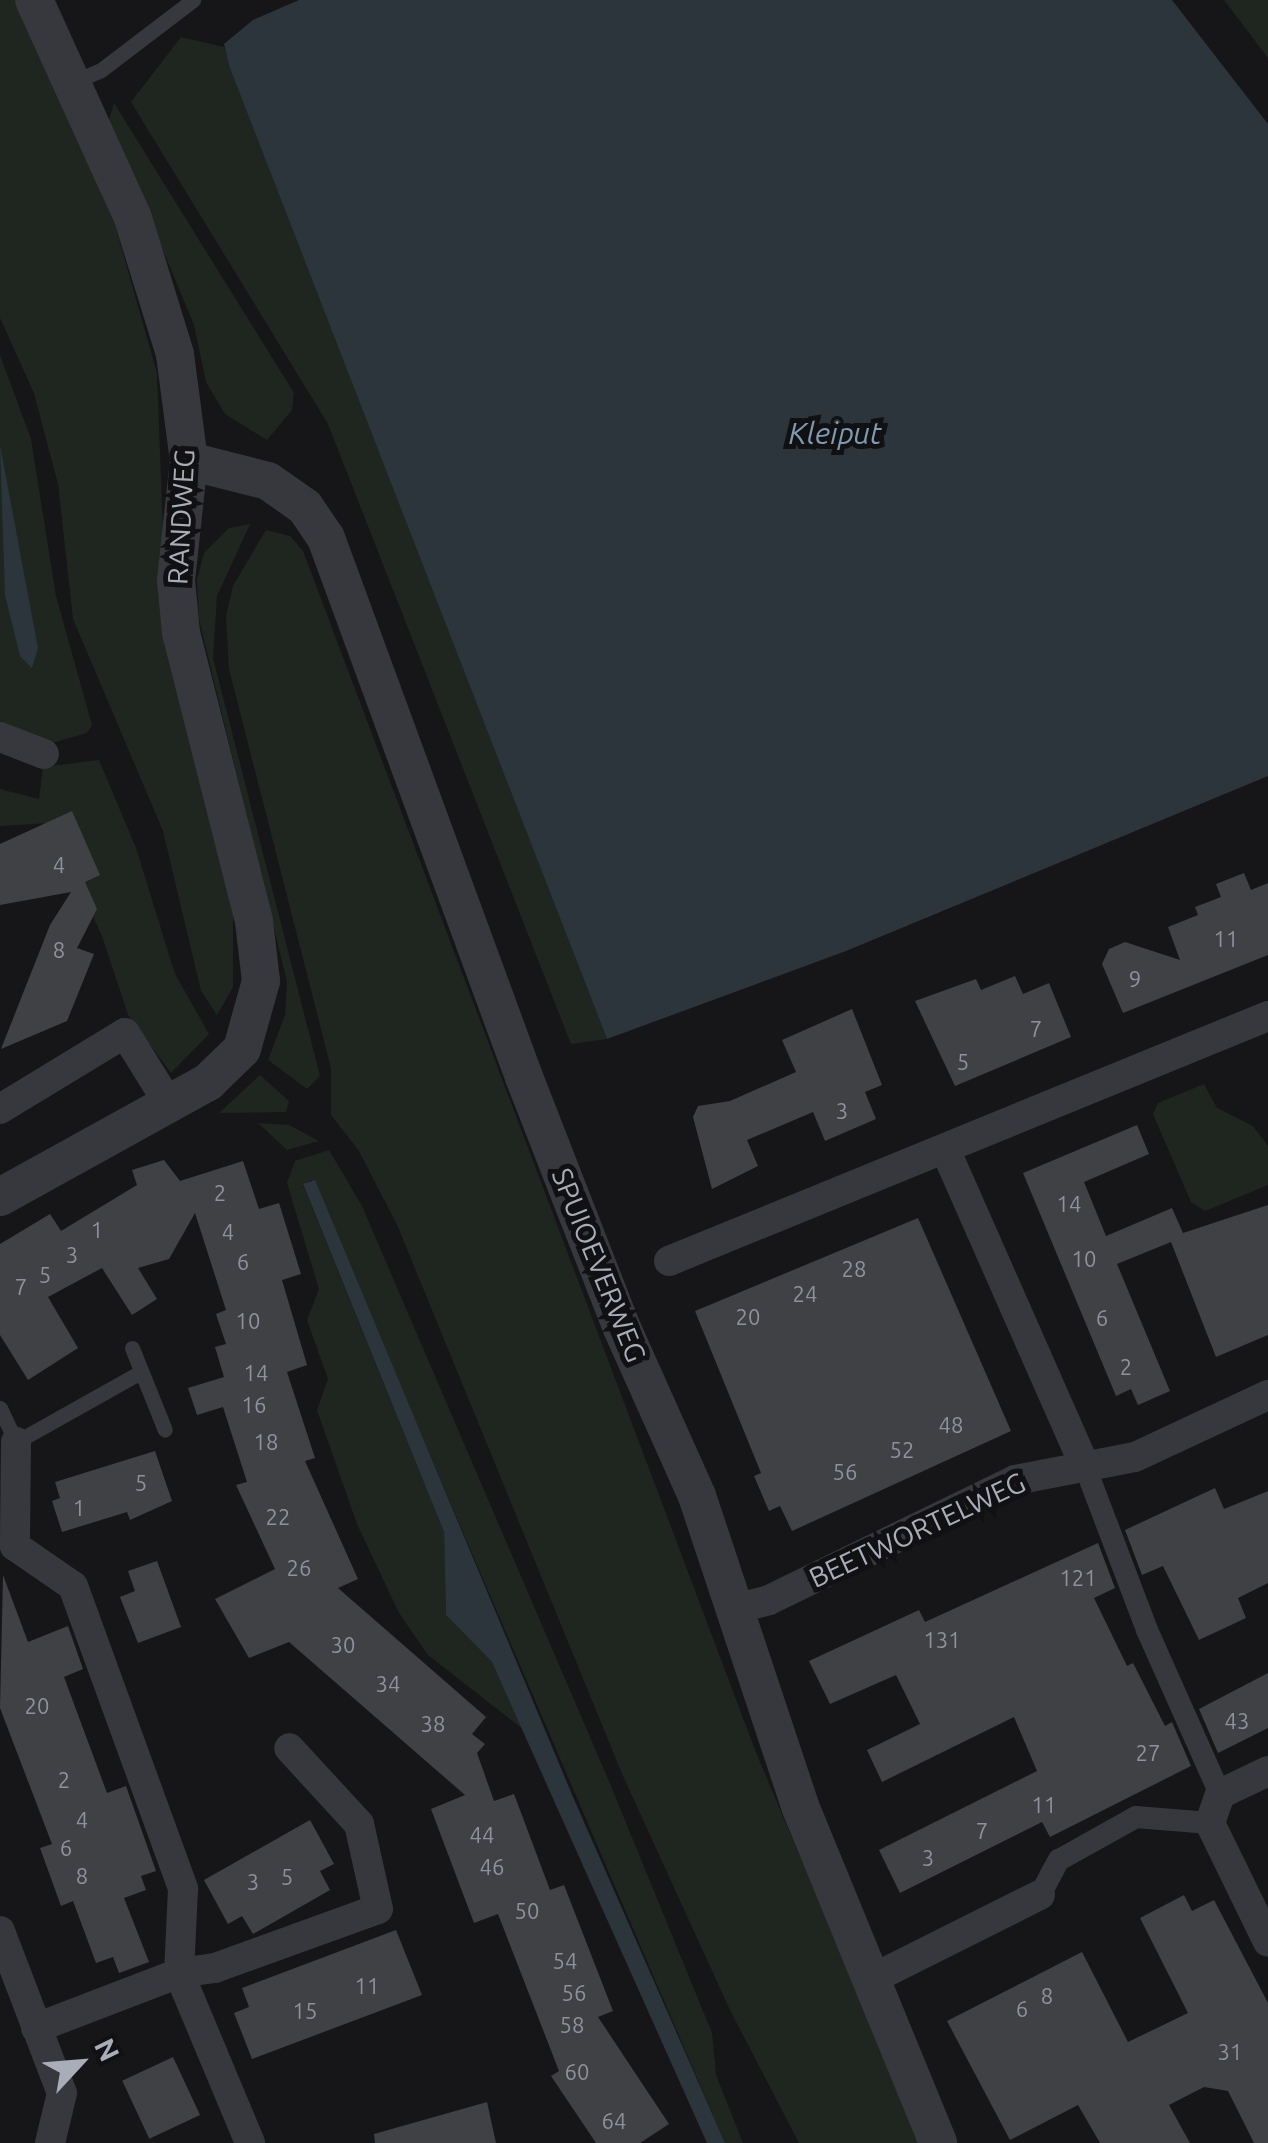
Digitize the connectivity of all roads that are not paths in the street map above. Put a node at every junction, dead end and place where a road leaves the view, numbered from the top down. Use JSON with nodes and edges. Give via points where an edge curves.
{"nodes":[{"id":1,"x":34,"y":0,"type":"edge"},
{"id":2,"x":193,"y":0,"type":"edge"},
{"id":3,"x":72,"y":82,"type":"junction"},
{"id":4,"x":188,"y":460,"type":"junction"},
{"id":5,"x":0,"y":737,"type":"edge"},
{"id":6,"x":44,"y":754,"type":"dead end"},
{"id":7,"x":1268,"y":1016,"type":"edge"},
{"id":8,"x":170,"y":1106,"type":"junction"},
{"id":9,"x":0,"y":1109,"type":"edge"},
{"id":10,"x":944,"y":1149,"type":"junction"},
{"id":11,"x":0,"y":1197,"type":"edge"},
{"id":12,"x":669,"y":1261,"type":"dead end"},
{"id":13,"x":132,"y":1348,"type":"dead end"},
{"id":14,"x":139,"y":1373,"type":"junction"},
{"id":15,"x":1268,"y":1395,"type":"edge"},
{"id":16,"x":0,"y":1408,"type":"edge"},
{"id":17,"x":164,"y":1430,"type":"dead end"},
{"id":18,"x":16,"y":1442,"type":"junction"},
{"id":19,"x":1084,"y":1464,"type":"junction"},
{"id":20,"x":8,"y":1549,"type":"edge"},
{"id":21,"x":734,"y":1609,"type":"junction"},
{"id":22,"x":288,"y":1748,"type":"dead end"},
{"id":23,"x":1268,"y":1771,"type":"edge"},
{"id":24,"x":1215,"y":1808,"type":"junction"},
{"id":25,"x":1040,"y":1895,"type":"joint"},
{"id":26,"x":0,"y":1931,"type":"edge"},
{"id":27,"x":1268,"y":1942,"type":"edge"},
{"id":28,"x":179,"y":1973,"type":"junction"},
{"id":29,"x":870,"y":1980,"type":"junction"},
{"id":30,"x":36,"y":2028,"type":"junction"},
{"id":31,"x":50,"y":2143,"type":"edge"},
{"id":32,"x":250,"y":2143,"type":"edge"},
{"id":33,"x":938,"y":2143,"type":"edge"}],
"edges":[{"from":1,"to":3,"type":"street","name":"RANDWEG"},
{"from":2,"to":3,"type":"lane","via":[[102,70]]},
{"from":3,"to":4,"type":"street","name":"RANDWEG","via":[[161,299]]},
{"from":4,"to":8,"type":"street","name":"RANDWEG","via":[[176,580],[181,633],[254,921],[261,981],[242,1049]]},
{"from":4,"to":21,"type":"street","name":"SPUIOEVERWEG","via":[[268,481],[305,507],[326,538],[524,1077],[621,1326],[698,1496]]},
{"from":5,"to":6,"type":"street"},
{"from":7,"to":10,"type":"street"},
{"from":8,"to":9,"type":"street","via":[[125,1033]]},
{"from":8,"to":11,"type":"street"},
{"from":10,"to":12,"type":"street"},
{"from":10,"to":19,"type":"street"},
{"from":13,"to":14,"type":"lane"},
{"from":14,"to":17,"type":"lane"},
{"from":14,"to":18,"type":"lane"},
{"from":15,"to":19,"type":"street","name":"BEETWORTELWEG","via":[[1135,1457]]},
{"from":16,"to":18,"type":"lane"},
{"from":18,"to":20,"type":"street"},
{"from":19,"to":21,"type":"street","name":"BEETWORTELWEG","via":[[1016,1480],[769,1600]]},
{"from":19,"to":24,"type":"street"},
{"from":20,"to":28,"type":"street","via":[[74,1586],[183,1889]]},
{"from":21,"to":29,"type":"street","name":"SPUIOEVERWEG","via":[[800,1806]]},
{"from":22,"to":28,"type":"street","via":[[359,1824],[378,1909],[215,1968]]},
{"from":23,"to":24,"type":"street"},
{"from":24,"to":25,"type":"street","via":[[1136,1818],[1058,1860]]},
{"from":24,"to":27,"type":"street"},
{"from":25,"to":29,"type":"street"},
{"from":26,"to":30,"type":"street"},
{"from":28,"to":30,"type":"street"},
{"from":28,"to":32,"type":"street"},
{"from":29,"to":33,"type":"street","name":"SPUIOEVERWEG"},
{"from":30,"to":31,"type":"street","via":[[62,2093]]}]}
